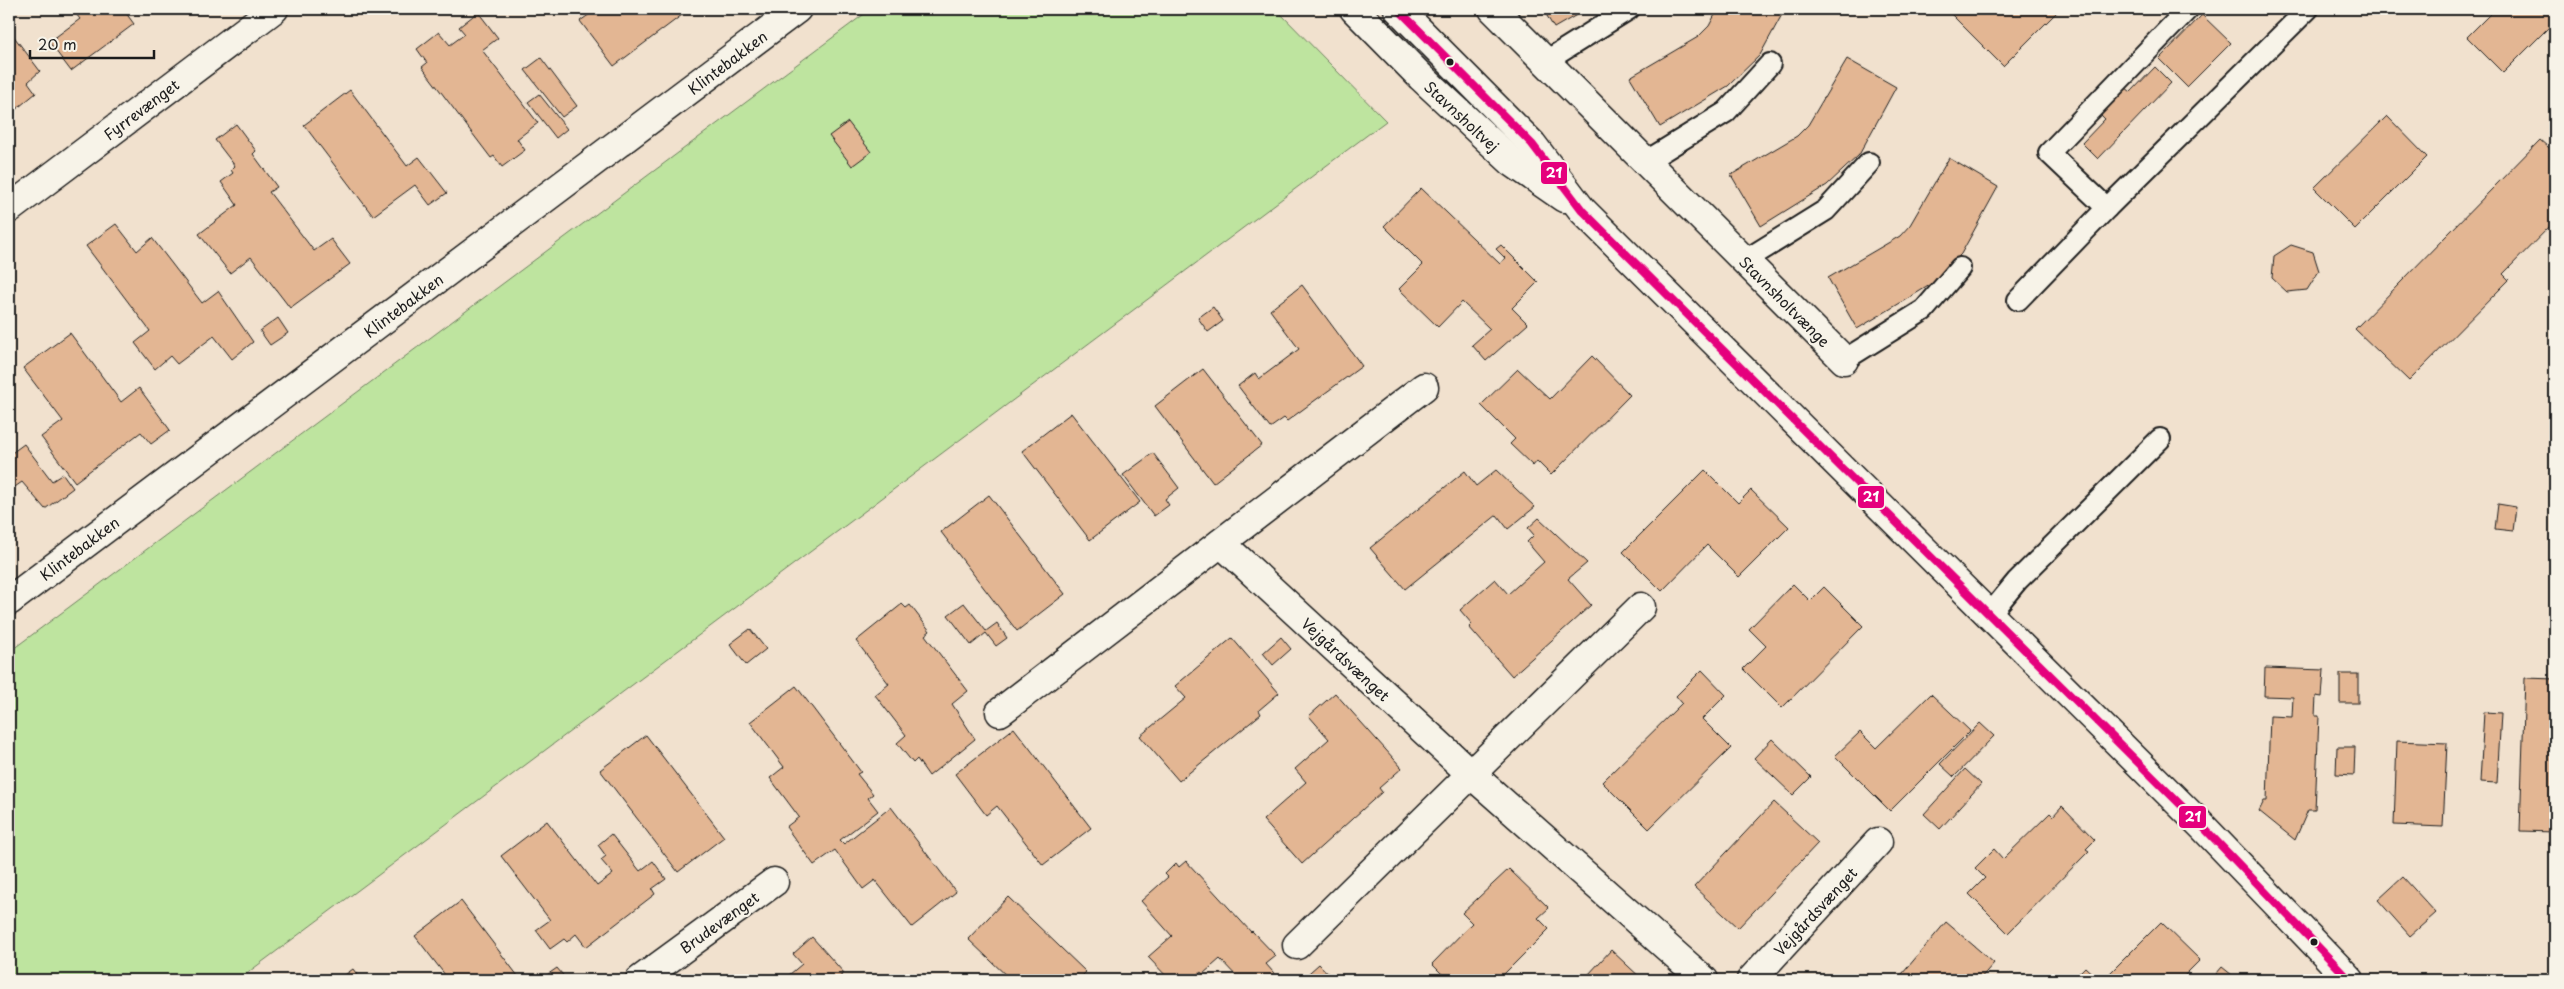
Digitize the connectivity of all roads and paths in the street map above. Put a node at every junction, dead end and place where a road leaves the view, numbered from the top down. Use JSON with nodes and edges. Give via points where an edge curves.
{"nodes":[{"id":1,"x":274,"y":9,"type":"edge"},
{"id":2,"x":797,"y":9,"type":"edge"},
{"id":3,"x":1354,"y":9,"type":"edge"},
{"id":4,"x":1398,"y":9,"type":"edge"},
{"id":5,"x":1493,"y":9,"type":"edge"},
{"id":6,"x":1629,"y":9,"type":"edge"},
{"id":7,"x":2188,"y":9,"type":"edge"},
{"id":8,"x":2308,"y":9,"type":"edge"},
{"id":9,"x":1546,"y":61,"type":"junction"},
{"id":10,"x":1770,"y":64,"type":"dead end"},
{"id":11,"x":1645,"y":162,"type":"junction"},
{"id":12,"x":1869,"y":163,"type":"dead end"},
{"id":13,"x":2107,"y":208,"type":"junction"},
{"id":14,"x":9,"y":209,"type":"edge"},
{"id":15,"x":1582,"y":210,"type":"junction"},
{"id":16,"x":1744,"y":261,"type":"junction"},
{"id":17,"x":1960,"y":268,"type":"dead end"},
{"id":18,"x":2018,"y":300,"type":"dead end"},
{"id":19,"x":1844,"y":360,"type":"joint"},
{"id":20,"x":1424,"y":387,"type":"dead end"},
{"id":21,"x":2160,"y":439,"type":"dead end"},
{"id":22,"x":1221,"y":544,"type":"junction"},
{"id":23,"x":9,"y":601,"type":"edge"},
{"id":24,"x":1641,"y":607,"type":"dead end"},
{"id":25,"x":1988,"y":615,"type":"junction"},
{"id":26,"x":1000,"y":712,"type":"dead end"},
{"id":27,"x":1471,"y":774,"type":"junction"},
{"id":28,"x":1878,"y":842,"type":"dead end"},
{"id":29,"x":774,"y":882,"type":"dead end"},
{"id":30,"x":1297,"y":945,"type":"dead end"},
{"id":31,"x":640,"y":980,"type":"edge"},
{"id":32,"x":1704,"y":980,"type":"edge"},
{"id":33,"x":1751,"y":980,"type":"edge"},
{"id":34,"x":2350,"y":980,"type":"edge"}],
"edges":[{"from":1,"to":14,"type":"street","name":"Fyrrevænget"},
{"from":2,"to":23,"type":"street","name":"Klintebakken"},
{"from":3,"to":15,"type":"street","name":"Stavnsholtvej","via":[[1512,162]]},
{"from":4,"to":15,"type":"street","name":"Stavnsholtvej","via":[[1532,144]]},
{"from":5,"to":9,"type":"street","name":"Stavnsholtvænge"},
{"from":6,"to":9,"type":"lane"},
{"from":7,"to":13,"type":"lane","via":[[2048,153]]},
{"from":8,"to":13,"type":"lane"},
{"from":9,"to":11,"type":"street","name":"Stavnsholtvænge"},
{"from":10,"to":11,"type":"lane","via":[[1726,112]]},
{"from":11,"to":16,"type":"street","name":"Stavnsholtvænge"},
{"from":12,"to":16,"type":"lane","via":[[1826,210]]},
{"from":13,"to":18,"type":"lane"},
{"from":15,"to":25,"type":"street","name":"Stavnsholtvej"},
{"from":16,"to":19,"type":"street","name":"Stavnsholtvænge"},
{"from":17,"to":19,"type":"lane","via":[[1924,310]]},
{"from":20,"to":22,"type":"street"},
{"from":21,"to":25,"type":"lane","via":[[2017,581]]},
{"from":22,"to":26,"type":"street"},
{"from":22,"to":27,"type":"street","name":"Vejgårdsvænget"},
{"from":24,"to":27,"type":"street"},
{"from":25,"to":34,"type":"street","name":"Stavnsholtvej","via":[[2203,827]]},
{"from":27,"to":30,"type":"street"},
{"from":27,"to":32,"type":"street","name":"Vejgårdsvænget"},
{"from":28,"to":33,"type":"street","name":"Vejgårdsvænget"},
{"from":29,"to":31,"type":"street","name":"Brudevænget"}]}
